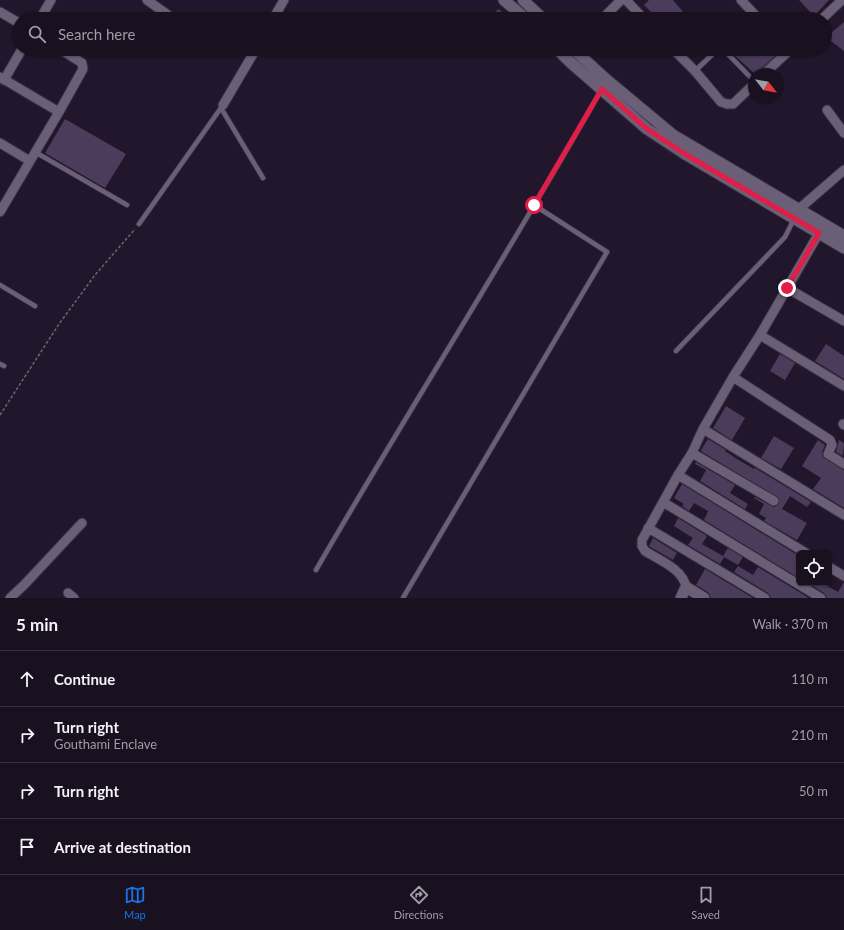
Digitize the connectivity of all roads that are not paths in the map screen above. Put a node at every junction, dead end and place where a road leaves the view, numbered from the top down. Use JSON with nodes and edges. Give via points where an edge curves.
{"nodes":[{"id":1,"x":51,"y":0,"type":"edge"},
{"id":2,"x":147,"y":0,"type":"edge"},
{"id":3,"x":284,"y":0,"type":"edge"},
{"id":4,"x":504,"y":0,"type":"edge"},
{"id":5,"x":523,"y":0,"type":"edge"},
{"id":6,"x":621,"y":0,"type":"edge"},
{"id":7,"x":626,"y":0,"type":"edge"},
{"id":8,"x":741,"y":0,"type":"edge"},
{"id":9,"x":842,"y":0,"type":"edge"},
{"id":10,"x":0,"y":12,"type":"edge"},
{"id":11,"x":44,"y":12,"type":"edge"},
{"id":12,"x":164,"y":12,"type":"edge"},
{"id":13,"x":277,"y":12,"type":"edge"},
{"id":14,"x":518,"y":12,"type":"edge"},
{"id":15,"x":536,"y":12,"type":"edge"},
{"id":16,"x":609,"y":12,"type":"edge"},
{"id":17,"x":637,"y":12,"type":"edge"},
{"id":18,"x":752,"y":12,"type":"edge"},
{"id":19,"x":829,"y":12,"type":"edge"},
{"id":20,"x":12,"y":19,"type":"edge"},
{"id":21,"x":17,"y":56,"type":"edge"},
{"id":22,"x":72,"y":56,"type":"edge"},
{"id":23,"x":252,"y":56,"type":"edge"},
{"id":24,"x":571,"y":56,"type":"edge"},
{"id":25,"x":573,"y":56,"type":"edge"},
{"id":26,"x":680,"y":56,"type":"edge"},
{"id":27,"x":711,"y":56,"type":"edge"},
{"id":28,"x":730,"y":56,"type":"edge"},
{"id":29,"x":783,"y":56,"type":"edge"},
{"id":30,"x":770,"y":68,"type":"edge"},
{"id":31,"x":695,"y":72,"type":"junction"},
{"id":32,"x":748,"y":75,"type":"edge"},
{"id":33,"x":2,"y":78,"type":"edge"},
{"id":34,"x":602,"y":89,"type":"junction"},
{"id":35,"x":748,"y":90,"type":"edge"},
{"id":36,"x":222,"y":107,"type":"junction"},
{"id":37,"x":827,"y":110,"type":"dead end"},
{"id":38,"x":59,"y":112,"type":"junction"},
{"id":39,"x":844,"y":133,"type":"edge"},
{"id":40,"x":0,"y":143,"type":"edge"},
{"id":41,"x":35,"y":152,"type":"junction"},
{"id":42,"x":30,"y":161,"type":"junction"},
{"id":43,"x":844,"y":170,"type":"edge"},
{"id":44,"x":263,"y":178,"type":"dead end"},
{"id":45,"x":127,"y":205,"type":"dead end"},
{"id":46,"x":534,"y":205,"type":"junction"},
{"id":47,"x":0,"y":212,"type":"edge"},
{"id":48,"x":797,"y":214,"type":"junction"},
{"id":49,"x":139,"y":224,"type":"road end"},
{"id":50,"x":819,"y":233,"type":"junction"},
{"id":51,"x":844,"y":236,"type":"edge"},
{"id":52,"x":844,"y":248,"type":"edge"},
{"id":53,"x":0,"y":285,"type":"edge"},
{"id":54,"x":787,"y":288,"type":"junction"},
{"id":55,"x":35,"y":306,"type":"dead end"},
{"id":56,"x":844,"y":321,"type":"edge"},
{"id":57,"x":760,"y":335,"type":"junction"},
{"id":58,"x":676,"y":351,"type":"dead end"},
{"id":59,"x":733,"y":377,"type":"junction"},
{"id":60,"x":844,"y":386,"type":"edge"},
{"id":61,"x":703,"y":429,"type":"junction"},
{"id":62,"x":692,"y":453,"type":"junction"},
{"id":63,"x":844,"y":464,"type":"edge"},
{"id":64,"x":678,"y":475,"type":"junction"},
{"id":65,"x":774,"y":501,"type":"dead end"},
{"id":66,"x":663,"y":502,"type":"junction"},
{"id":67,"x":844,"y":515,"type":"edge"},
{"id":68,"x":82,"y":523,"type":"dead end"},
{"id":69,"x":648,"y":528,"type":"junction"},
{"id":70,"x":801,"y":550,"type":"edge"},
{"id":71,"x":832,"y":569,"type":"edge"},
{"id":72,"x":316,"y":570,"type":"dead end"},
{"id":73,"x":844,"y":576,"type":"edge"},
{"id":74,"x":686,"y":587,"type":"junction"},
{"id":75,"x":10,"y":598,"type":"edge"},
{"id":76,"x":403,"y":598,"type":"edge"},
{"id":77,"x":681,"y":598,"type":"edge"},
{"id":78,"x":704,"y":598,"type":"edge"},
{"id":79,"x":764,"y":598,"type":"edge"},
{"id":80,"x":821,"y":598,"type":"edge"}],
"edges":[{"from":1,"to":11,"type":"street"},
{"from":2,"to":12,"type":"street"},
{"from":3,"to":13,"type":"street"},
{"from":4,"to":14,"type":"street"},
{"from":5,"to":15,"type":"street"},
{"from":6,"to":16,"type":"street"},
{"from":7,"to":17,"type":"street"},
{"from":8,"to":18,"type":"street"},
{"from":9,"to":19,"type":"street"},
{"from":10,"to":20,"type":"street"},
{"from":21,"to":33,"type":"street"},
{"from":22,"to":38,"type":"street","via":[[82,62],[83,68]]},
{"from":23,"to":36,"type":"street"},
{"from":24,"to":34,"type":"street"},
{"from":25,"to":48,"type":"street","via":[[607,80],[673,135]]},
{"from":26,"to":31,"type":"street"},
{"from":27,"to":31,"type":"lane"},
{"from":28,"to":32,"type":"lane"},
{"from":29,"to":30,"type":"street"},
{"from":31,"to":35,"type":"street","via":[[721,102],[733,104]]},
{"from":33,"to":38,"type":"street"},
{"from":34,"to":46,"type":"lane"},
{"from":34,"to":48,"type":"street","via":[[647,129],[685,154]]},
{"from":36,"to":44,"type":"lane"},
{"from":36,"to":49,"type":"lane"},
{"from":37,"to":39,"type":"street"},
{"from":38,"to":41,"type":"street"},
{"from":40,"to":42,"type":"street"},
{"from":41,"to":42,"type":"street"},
{"from":41,"to":45,"type":"lane"},
{"from":42,"to":47,"type":"street"},
{"from":43,"to":48,"type":"street"},
{"from":46,"to":72,"type":"lane"},
{"from":46,"to":76,"type":"lane","via":[[607,252]]},
{"from":48,"to":50,"type":"street"},
{"from":48,"to":51,"type":"street"},
{"from":48,"to":58,"type":"lane","via":[[785,237]]},
{"from":50,"to":52,"type":"street"},
{"from":50,"to":54,"type":"street"},
{"from":53,"to":55,"type":"lane"},
{"from":54,"to":56,"type":"street"},
{"from":54,"to":57,"type":"street"},
{"from":57,"to":59,"type":"street"},
{"from":57,"to":60,"type":"street"},
{"from":59,"to":61,"type":"street"},
{"from":59,"to":63,"type":"street","via":[[830,440],[832,445],[828,454]]},
{"from":61,"to":62,"type":"street"},
{"from":61,"to":67,"type":"street"},
{"from":62,"to":64,"type":"street"},
{"from":62,"to":65,"type":"street"},
{"from":64,"to":66,"type":"street"},
{"from":64,"to":70,"type":"street"},
{"from":66,"to":69,"type":"street"},
{"from":66,"to":80,"type":"street"},
{"from":68,"to":75,"type":"street"},
{"from":69,"to":74,"type":"street","via":[[642,540],[645,551],[678,572]]},
{"from":69,"to":79,"type":"street"},
{"from":71,"to":73,"type":"street"},
{"from":74,"to":77,"type":"street"},
{"from":74,"to":78,"type":"street"}]}
